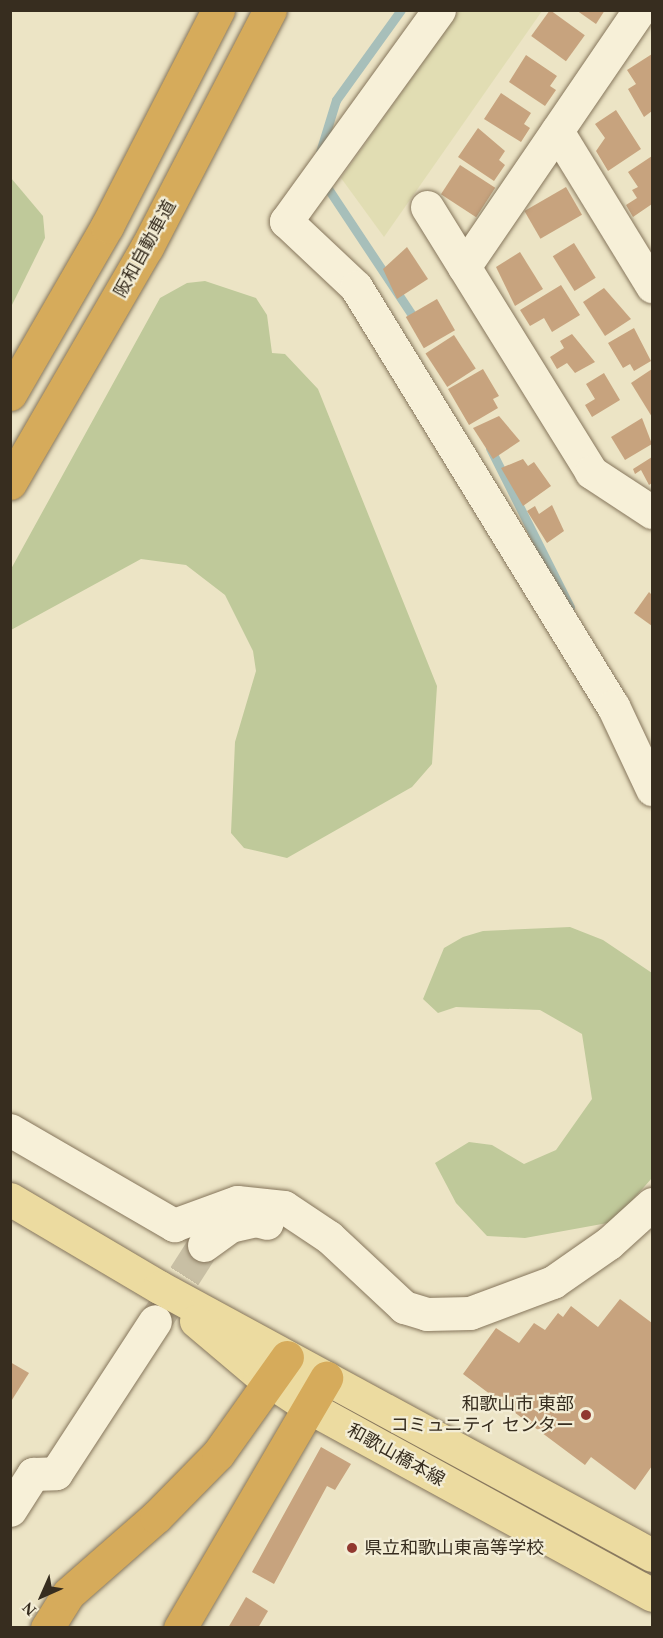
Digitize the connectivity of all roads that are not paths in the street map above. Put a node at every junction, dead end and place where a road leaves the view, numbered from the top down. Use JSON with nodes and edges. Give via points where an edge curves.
{"nodes":[{"id":1,"x":218,"y":10,"type":"edge"},
{"id":2,"x":270,"y":10,"type":"edge"},
{"id":3,"x":439,"y":10,"type":"edge"},
{"id":4,"x":639,"y":10,"type":"edge"},
{"id":5,"x":557,"y":131,"type":"junction"},
{"id":6,"x":427,"y":207,"type":"dead end"},
{"id":7,"x":464,"y":267,"type":"junction"},
{"id":8,"x":652,"y":286,"type":"edge"},
{"id":9,"x":10,"y":394,"type":"edge"},
{"id":10,"x":10,"y":483,"type":"edge"},
{"id":11,"x":652,"y":512,"type":"edge"},
{"id":12,"x":652,"y":789,"type":"edge"},
{"id":13,"x":10,"y":1130,"type":"edge"},
{"id":14,"x":10,"y":1198,"type":"edge"},
{"id":15,"x":652,"y":1204,"type":"edge"},
{"id":16,"x":335,"y":1243,"type":"junction"},
{"id":17,"x":204,"y":1245,"type":"tunnel mouth"},
{"id":18,"x":155,"y":1321,"type":"tunnel mouth"},
{"id":19,"x":279,"y":1370,"type":"junction"},
{"id":20,"x":326,"y":1378,"type":"junction"},
{"id":21,"x":309,"y":1407,"type":"junction"},
{"id":22,"x":10,"y":1510,"type":"edge"},
{"id":23,"x":652,"y":1555,"type":"edge"},
{"id":24,"x":652,"y":1594,"type":"edge"},
{"id":25,"x":47,"y":1628,"type":"edge"},
{"id":26,"x":180,"y":1628,"type":"edge"}],
"edges":[{"from":1,"to":9,"type":"highway","via":[[107,225]]},
{"from":2,"to":10,"type":"highway","name":"阪和自動車道","via":[[147,247]]},
{"from":3,"to":12,"type":"street","via":[[286,221],[356,287],[613,706]]},
{"from":4,"to":5,"type":"street"},
{"from":5,"to":7,"type":"street"},
{"from":5,"to":8,"type":"street"},
{"from":6,"to":7,"type":"street"},
{"from":7,"to":11,"type":"street","via":[[591,472]]},
{"from":13,"to":16,"type":"street","via":[[174,1225],[237,1202],[261,1201],[308,1220]]},
{"from":14,"to":19,"type":"main road","name":"和歌山橋本線","via":[[159,1287]]},
{"from":15,"to":16,"type":"street","via":[[609,1244],[553,1282],[497,1306],[448,1316],[404,1307]]},
{"from":16,"to":17,"type":"street","via":[[256,1220],[230,1226]]},
{"from":18,"to":22,"type":"street","via":[[56,1473],[33,1474]]},
{"from":19,"to":20,"type":"main road","name":"和歌山橋本線"},
{"from":19,"to":21,"type":"main road","name":"和歌山橋本線"},
{"from":19,"to":25,"type":"highway","via":[[249,1417],[188,1488],[68,1594]]},
{"from":20,"to":21,"type":"highway"},
{"from":20,"to":23,"type":"main road","name":"和歌山橋本線"},
{"from":21,"to":24,"type":"main road","name":"和歌山橋本線"},
{"from":21,"to":26,"type":"highway"}]}
